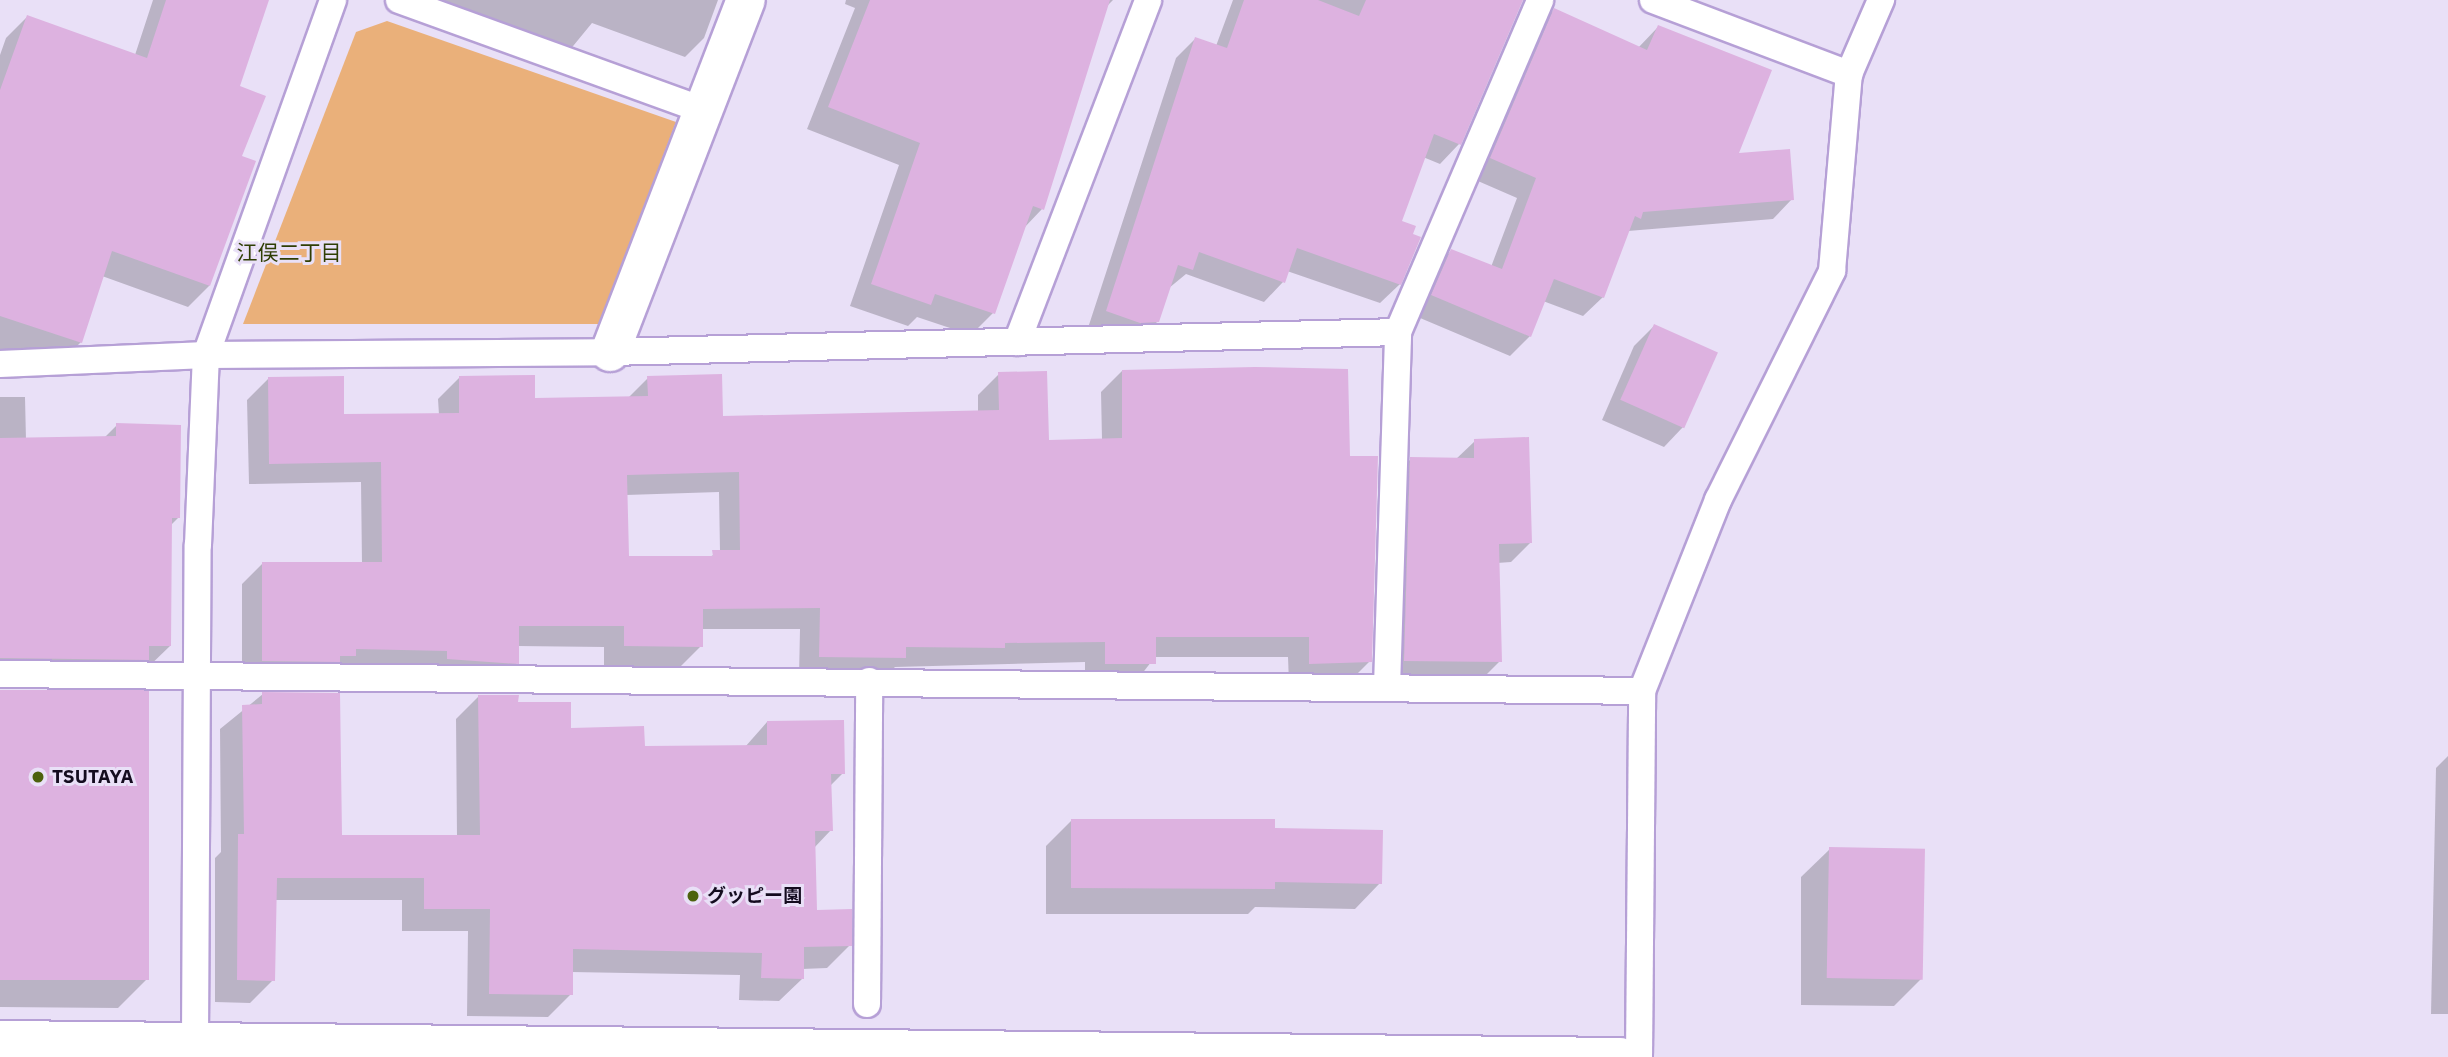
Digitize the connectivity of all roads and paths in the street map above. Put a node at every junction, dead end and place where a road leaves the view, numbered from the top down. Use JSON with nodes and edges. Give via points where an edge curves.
{"nodes":[{"id":1,"x":333,"y":0,"type":"edge"},
{"id":2,"x":399,"y":0,"type":"edge"},
{"id":3,"x":746,"y":0,"type":"edge"},
{"id":4,"x":1148,"y":0,"type":"edge"},
{"id":5,"x":1540,"y":0,"type":"edge"},
{"id":6,"x":1653,"y":0,"type":"edge"},
{"id":7,"x":1881,"y":0,"type":"edge"},
{"id":8,"x":1849,"y":74,"type":"junction"},
{"id":9,"x":703,"y":110,"type":"junction"},
{"id":10,"x":1398,"y":332,"type":"junction"},
{"id":11,"x":1017,"y":342,"type":"junction"},
{"id":12,"x":610,"y":352,"type":"junction"},
{"id":13,"x":206,"y":355,"type":"junction"},
{"id":14,"x":0,"y":364,"type":"edge"},
{"id":15,"x":0,"y":674,"type":"edge"},
{"id":16,"x":198,"y":674,"type":"junction"},
{"id":17,"x":869,"y":681,"type":"junction"},
{"id":18,"x":1387,"y":687,"type":"junction"},
{"id":19,"x":1642,"y":691,"type":"junction"},
{"id":20,"x":867,"y":1004,"type":"dead end"},
{"id":21,"x":0,"y":1040,"type":"edge"},
{"id":22,"x":220,"y":1046,"type":"edge"},
{"id":23,"x":977,"y":1053,"type":"edge"},
{"id":24,"x":1620,"y":1057,"type":"edge"},
{"id":25,"x":1639,"y":1057,"type":"edge"}],
"edges":[{"from":1,"to":13,"type":"lane"},
{"from":2,"to":9,"type":"lane"},
{"from":3,"to":9,"type":"street"},
{"from":4,"to":11,"type":"lane"},
{"from":5,"to":10,"type":"lane"},
{"from":6,"to":8,"type":"lane"},
{"from":7,"to":8,"type":"lane"},
{"from":8,"to":19,"type":"lane","via":[[1832,271],[1718,500]]},
{"from":9,"to":12,"type":"street"},
{"from":10,"to":11,"type":"lane"},
{"from":10,"to":18,"type":"lane"},
{"from":11,"to":12,"type":"lane"},
{"from":12,"to":13,"type":"lane"},
{"from":13,"to":14,"type":"lane"},
{"from":13,"to":16,"type":"lane"},
{"from":15,"to":16,"type":"lane"},
{"from":16,"to":17,"type":"lane"},
{"from":16,"to":22,"type":"lane"},
{"from":17,"to":18,"type":"lane"},
{"from":17,"to":20,"type":"lane"},
{"from":18,"to":19,"type":"lane"},
{"from":19,"to":25,"type":"lane"},
{"from":21,"to":22,"type":"street"},
{"from":22,"to":23,"type":"street"},
{"from":23,"to":24,"type":"street"}]}
